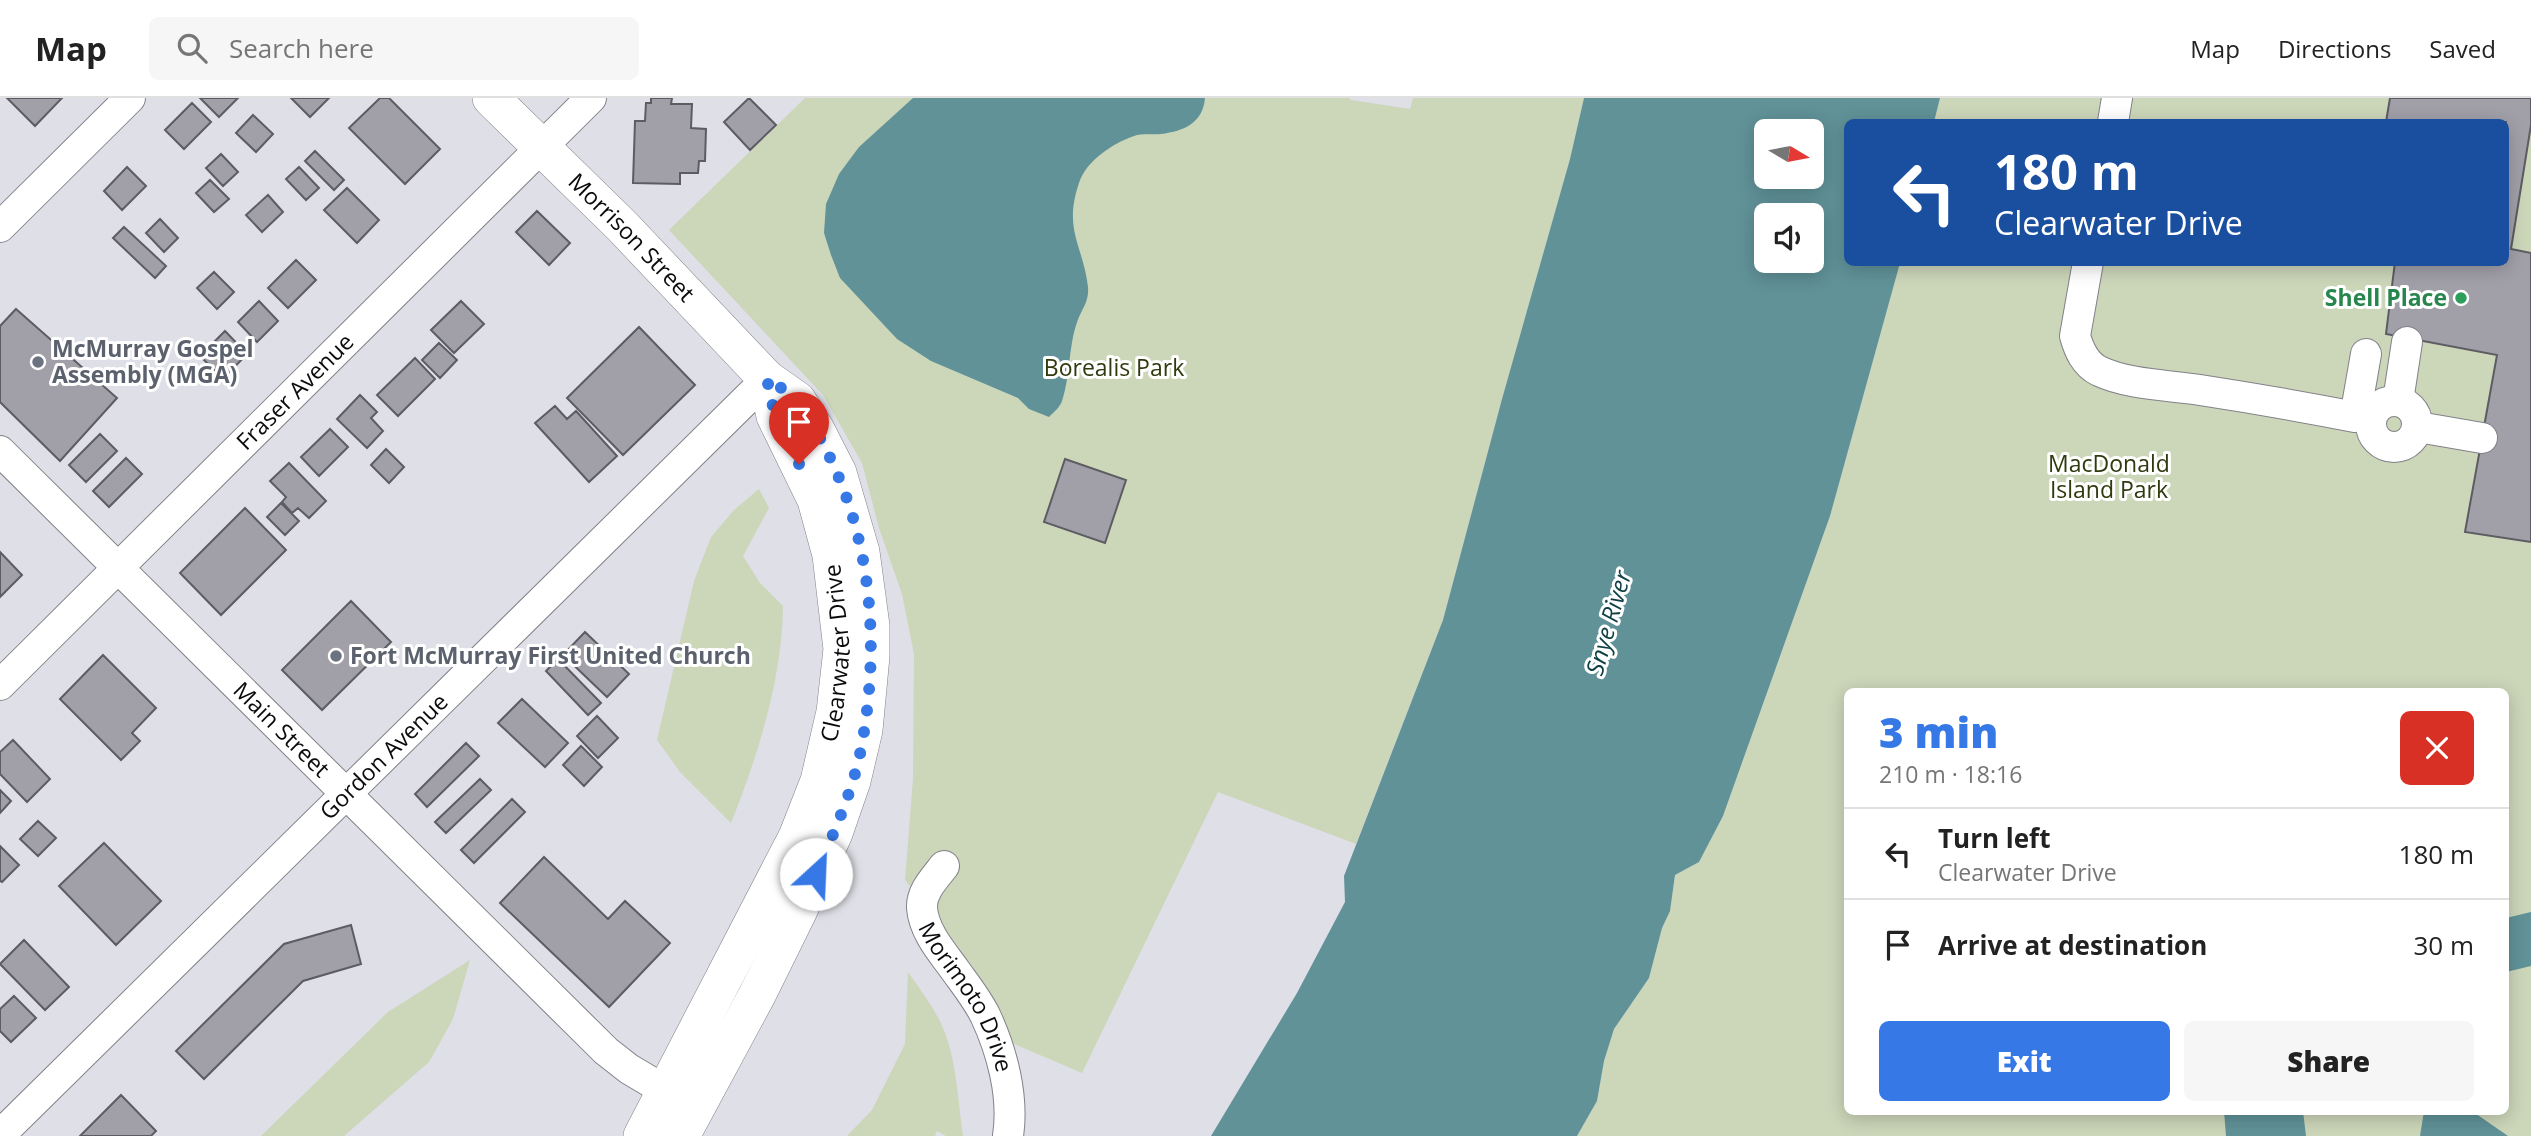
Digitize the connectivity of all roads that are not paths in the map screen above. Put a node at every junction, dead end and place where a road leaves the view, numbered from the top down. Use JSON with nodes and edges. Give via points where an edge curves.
{"nodes":[{"id":1,"x":130,"y":98,"type":"edge"},
{"id":2,"x":491,"y":98,"type":"edge"},
{"id":3,"x":591,"y":98,"type":"edge"},
{"id":4,"x":2117,"y":98,"type":"edge"},
{"id":5,"x":2114,"y":119,"type":"edge"},
{"id":6,"x":541,"y":146,"type":"junction"},
{"id":7,"x":0,"y":227,"type":"edge"},
{"id":8,"x":2087,"y":266,"type":"edge"},
{"id":9,"x":2407,"y":342,"type":"dead end"},
{"id":10,"x":2366,"y":354,"type":"dead end"},
{"id":11,"x":767,"y":379,"type":"junction"},
{"id":12,"x":2398,"y":401,"type":"junction"},
{"id":13,"x":2363,"y":418,"type":"junction"},
{"id":14,"x":2418,"y":427,"type":"junction"},
{"id":15,"x":2482,"y":438,"type":"dead end"},
{"id":16,"x":0,"y":451,"type":"edge"},
{"id":17,"x":118,"y":570,"type":"junction"},
{"id":18,"x":0,"y":685,"type":"edge"},
{"id":19,"x":348,"y":794,"type":"junction"},
{"id":20,"x":944,"y":866,"type":"dead end"},
{"id":21,"x":681,"y":1112,"type":"edge"},
{"id":22,"x":0,"y":1135,"type":"edge"},
{"id":23,"x":642,"y":1136,"type":"edge"},
{"id":24,"x":1008,"y":1136,"type":"edge"}],
"edges":[{"from":1,"to":7,"type":"street"},
{"from":2,"to":6,"type":"main road","name":"Morrison Street"},
{"from":3,"to":6,"type":"street","name":"Fraser Avenue"},
{"from":4,"to":5,"type":"street"},
{"from":6,"to":11,"type":"main road","name":"Morrison Street"},
{"from":6,"to":17,"type":"street","name":"Fraser Avenue"},
{"from":8,"to":13,"type":"street","via":[[2076,336],[2086,360],[2098,370],[2126,379]]},
{"from":9,"to":12,"type":"street"},
{"from":10,"to":13,"type":"street"},
{"from":11,"to":19,"type":"street","name":"Gordon Avenue"},
{"from":11,"to":21,"type":"main road","name":"Clearwater Drive","via":[[797,400],[816,430],[838,473],[855,527],[871,626],[866,710],[859,757],[834,833],[757,995]]},
{"from":12,"to":13,"type":"street","via":[[2381,405]]},
{"from":12,"to":14,"type":"street","via":[[2413,410]]},
{"from":13,"to":14,"type":"street","via":[[2375,437],[2388,446],[2411,440]]},
{"from":14,"to":15,"type":"street"},
{"from":16,"to":17,"type":"street","name":"Main Street"},
{"from":17,"to":18,"type":"street","name":"Fraser Avenue"},
{"from":17,"to":19,"type":"street","name":"Main Street"},
{"from":19,"to":21,"type":"street","name":"Main Street","via":[[606,1051]]},
{"from":19,"to":22,"type":"street","name":"Gordon Avenue"},
{"from":20,"to":24,"type":"street","name":"Morimoto Drive","via":[[924,895],[926,926],[989,1025],[1007,1090]]},
{"from":21,"to":23,"type":"main road","name":"Clearwater Drive"}]}
